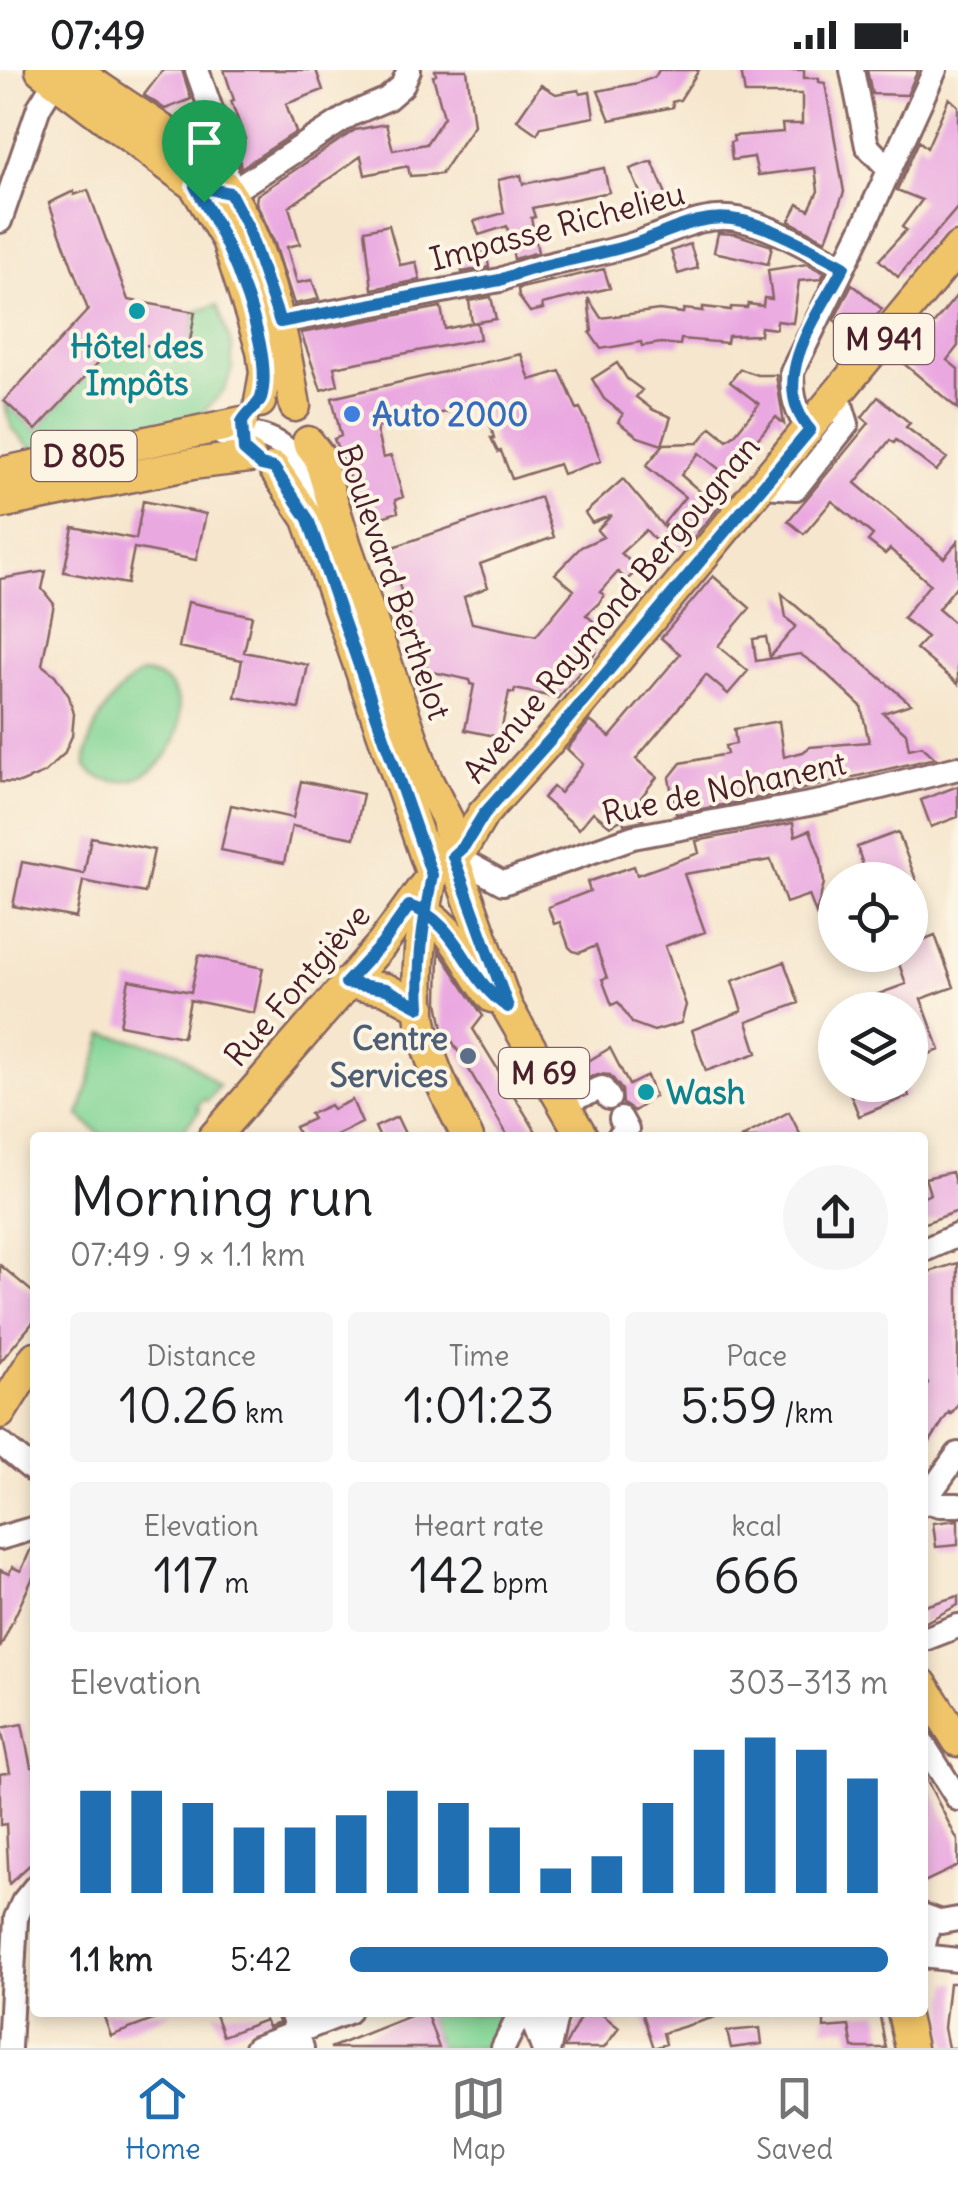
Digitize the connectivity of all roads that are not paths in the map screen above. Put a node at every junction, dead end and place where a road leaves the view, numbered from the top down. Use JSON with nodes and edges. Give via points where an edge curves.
{"nodes":[{"id":1,"x":198,"y":70,"type":"edge"},
{"id":2,"x":409,"y":70,"type":"edge"},
{"id":3,"x":852,"y":70,"type":"edge"},
{"id":4,"x":935,"y":70,"type":"edge"},
{"id":5,"x":57,"y":74,"type":"edge"},
{"id":6,"x":889,"y":169,"type":"junction"},
{"id":7,"x":195,"y":186,"type":"junction"},
{"id":8,"x":230,"y":193,"type":"junction"},
{"id":9,"x":0,"y":221,"type":"edge"},
{"id":10,"x":227,"y":240,"type":"junction"},
{"id":11,"x":958,"y":248,"type":"edge"},
{"id":12,"x":844,"y":266,"type":"junction"},
{"id":13,"x":280,"y":322,"type":"junction"},
{"id":14,"x":838,"y":395,"type":"junction"},
{"id":15,"x":810,"y":430,"type":"junction"},
{"id":16,"x":272,"y":442,"type":"junction"},
{"id":17,"x":1,"y":473,"type":"edge"},
{"id":18,"x":762,"y":486,"type":"junction"},
{"id":19,"x":0,"y":503,"type":"edge"},
{"id":20,"x":958,"y":768,"type":"edge"},
{"id":21,"x":433,"y":813,"type":"junction"},
{"id":22,"x":484,"y":814,"type":"junction"},
{"id":23,"x":442,"y":866,"type":"junction"},
{"id":24,"x":417,"y":909,"type":"junction"},
{"id":25,"x":346,"y":983,"type":"junction"},
{"id":26,"x":420,"y":1007,"type":"junction"},
{"id":27,"x":508,"y":1007,"type":"junction"},
{"id":28,"x":608,"y":1098,"type":"dead end"},
{"id":29,"x":562,"y":1103,"type":"junction"},
{"id":30,"x":218,"y":1132,"type":"edge"},
{"id":31,"x":465,"y":1132,"type":"edge"},
{"id":32,"x":579,"y":1132,"type":"edge"},
{"id":33,"x":958,"y":1235,"type":"edge"},
{"id":34,"x":928,"y":1248,"type":"edge"},
{"id":35,"x":30,"y":1366,"type":"edge"},
{"id":36,"x":0,"y":1413,"type":"edge"},
{"id":37,"x":0,"y":1443,"type":"edge"},
{"id":38,"x":958,"y":1454,"type":"edge"},
{"id":39,"x":30,"y":1468,"type":"edge"},
{"id":40,"x":928,"y":1496,"type":"edge"},
{"id":41,"x":928,"y":1503,"type":"edge"},
{"id":42,"x":958,"y":1505,"type":"edge"},
{"id":43,"x":30,"y":1529,"type":"edge"},
{"id":44,"x":0,"y":1538,"type":"edge"},
{"id":45,"x":958,"y":1626,"type":"edge"},
{"id":46,"x":928,"y":1638,"type":"edge"},
{"id":47,"x":928,"y":1694,"type":"edge"},
{"id":48,"x":958,"y":1741,"type":"edge"},
{"id":49,"x":928,"y":1752,"type":"edge"},
{"id":50,"x":958,"y":1800,"type":"edge"},
{"id":51,"x":30,"y":1893,"type":"edge"},
{"id":52,"x":928,"y":1918,"type":"edge"},
{"id":53,"x":958,"y":1918,"type":"edge"},
{"id":54,"x":928,"y":1956,"type":"edge"},
{"id":55,"x":958,"y":1960,"type":"edge"},
{"id":56,"x":6,"y":1993,"type":"edge"},
{"id":57,"x":332,"y":2017,"type":"edge"},
{"id":58,"x":518,"y":2017,"type":"edge"},
{"id":59,"x":531,"y":2017,"type":"edge"},
{"id":60,"x":555,"y":2017,"type":"edge"},
{"id":61,"x":904,"y":2017,"type":"edge"},
{"id":62,"x":304,"y":2026,"type":"edge"},
{"id":63,"x":9,"y":2048,"type":"edge"},
{"id":64,"x":256,"y":2048,"type":"edge"},
{"id":65,"x":503,"y":2048,"type":"edge"},
{"id":66,"x":546,"y":2048,"type":"edge"},
{"id":67,"x":911,"y":2048,"type":"edge"}],
"edges":[{"from":1,"to":8,"type":"street"},
{"from":2,"to":8,"type":"street","via":[[387,99],[336,123]]},
{"from":3,"to":6,"type":"street","via":[[867,146]]},
{"from":4,"to":6,"type":"street"},
{"from":5,"to":7,"type":"main road","number":"M 69"},
{"from":5,"to":8,"type":"main road","via":[[190,152]]},
{"from":5,"to":9,"type":"street","via":[[38,107]]},
{"from":6,"to":12,"type":"street"},
{"from":7,"to":8,"type":"main road"},
{"from":7,"to":10,"type":"main road","number":"M 69"},
{"from":8,"to":10,"type":"main road"},
{"from":8,"to":13,"type":"main road"},
{"from":10,"to":16,"type":"main road","number":"M 69","via":[[262,350]]},
{"from":11,"to":14,"type":"main road","name":"Avenue Raymond Bergougnan","number":"M 941"},
{"from":12,"to":13,"type":"street","name":"Impasse Richelieu","via":[[766,227],[734,218],[705,220],[500,280]]},
{"from":12,"to":15,"type":"street","via":[[792,372],[798,416]]},
{"from":13,"to":16,"type":"main road","via":[[295,406],[308,426]]},
{"from":14,"to":15,"type":"main road","name":"Avenue Raymond Bergougnan","number":"M 941"},
{"from":14,"to":18,"type":"street","via":[[847,424],[796,488]]},
{"from":15,"to":18,"type":"main road","name":"Avenue Raymond Bergougnan","number":"M 941"},
{"from":16,"to":17,"type":"main road","number":"D 805"},
{"from":16,"to":19,"type":"main road","number":"D 805"},
{"from":16,"to":21,"type":"street","via":[[319,501],[330,562],[386,723]]},
{"from":16,"to":21,"type":"main road","name":"Boulevard Berthelot","number":"M 69","via":[[318,455]]},
{"from":16,"to":23,"type":"main road","name":"Boulevard Berthelot","number":"M 69"},
{"from":18,"to":22,"type":"main road","name":"Avenue Raymond Bergougnan","number":"M 941"},
{"from":20,"to":23,"type":"street","name":"Rue de Nohanent","via":[[826,801],[633,836],[503,883]]},
{"from":21,"to":22,"type":"street"},
{"from":21,"to":23,"type":"main road","name":"Boulevard Berthelot","number":"M 69","via":[[449,826]]},
{"from":22,"to":23,"type":"main road","name":"Avenue Raymond Bergougnan","number":"M 941"},
{"from":23,"to":24,"type":"main road","number":"M 69"},
{"from":23,"to":27,"type":"main road","number":"M 69"},
{"from":24,"to":25,"type":"main road","name":"Rue Fontgiève"},
{"from":24,"to":26,"type":"main road","number":"M 69"},
{"from":24,"to":27,"type":"main road","number":"M 69","via":[[451,937],[490,996]]},
{"from":25,"to":26,"type":"main road","via":[[386,989]]},
{"from":25,"to":30,"type":"main road","name":"Rue Fontgiève"},
{"from":26,"to":31,"type":"main road","number":"M 69","via":[[430,1054]]},
{"from":27,"to":29,"type":"main road","number":"M 69"},
{"from":28,"to":29,"type":"street","via":[[602,1088]]},
{"from":29,"to":32,"type":"main road","number":"M 69"},
{"from":33,"to":34,"type":"street"},
{"from":35,"to":36,"type":"main road"},
{"from":37,"to":39,"type":"street"},
{"from":38,"to":40,"type":"street"},
{"from":41,"to":42,"type":"street"},
{"from":43,"to":44,"type":"street"},
{"from":45,"to":46,"type":"street"},
{"from":47,"to":48,"type":"main road"},
{"from":49,"to":50,"type":"street"},
{"from":51,"to":56,"type":"street","via":[[16,1918]]},
{"from":52,"to":53,"type":"street","via":[[947,1923]]},
{"from":54,"to":55,"type":"street"},
{"from":56,"to":63,"type":"street"},
{"from":57,"to":62,"type":"street"},
{"from":58,"to":65,"type":"street"},
{"from":59,"to":66,"type":"street"},
{"from":60,"to":66,"type":"street"},
{"from":61,"to":67,"type":"main road"},
{"from":62,"to":64,"type":"street"}]}
